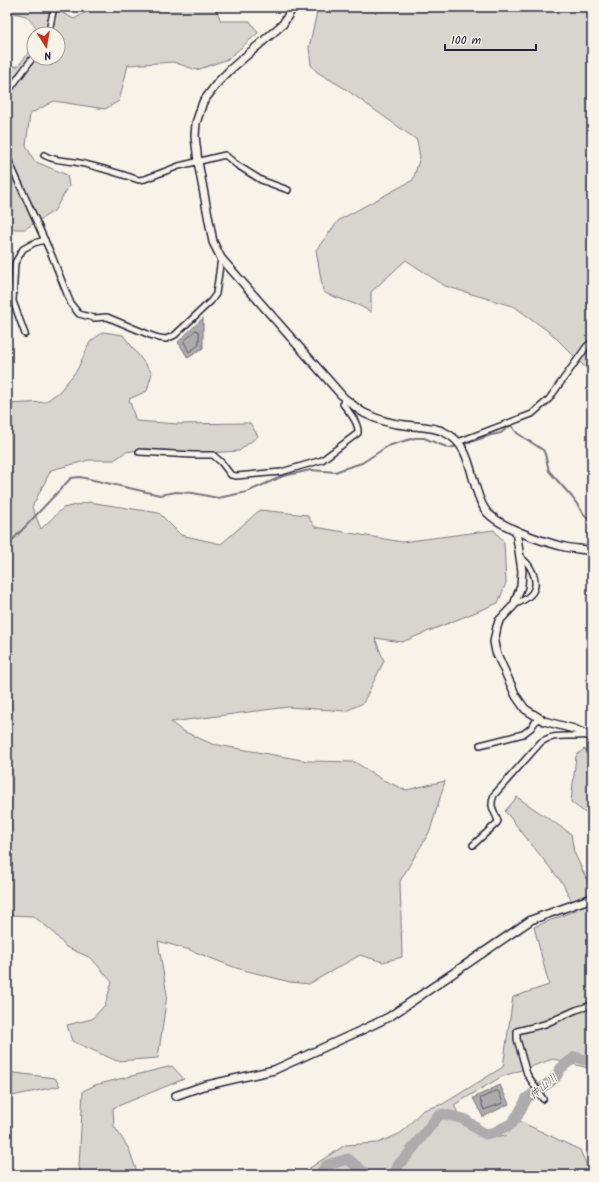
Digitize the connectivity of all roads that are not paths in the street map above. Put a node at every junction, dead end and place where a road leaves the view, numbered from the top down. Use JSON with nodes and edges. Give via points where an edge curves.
{"nodes":[{"id":1,"x":54,"y":7,"type":"edge"},
{"id":2,"x":293,"y":7,"type":"edge"},
{"id":3,"x":51,"y":26,"type":"edge"},
{"id":4,"x":27,"y":66,"type":"edge"},
{"id":5,"x":7,"y":93,"type":"edge"},
{"id":6,"x":44,"y":155,"type":"dead end"},
{"id":7,"x":7,"y":157,"type":"edge"},
{"id":8,"x":198,"y":162,"type":"junction"},
{"id":9,"x":288,"y":190,"type":"dead end"},
{"id":10,"x":45,"y":240,"type":"junction"},
{"id":11,"x":221,"y":258,"type":"junction"},
{"id":12,"x":25,"y":334,"type":"dead end"},
{"id":13,"x":592,"y":342,"type":"edge"},
{"id":14,"x":344,"y":398,"type":"junction"},
{"id":15,"x":458,"y":442,"type":"junction"},
{"id":16,"x":139,"y":452,"type":"dead end"},
{"id":17,"x":516,"y":531,"type":"junction"},
{"id":18,"x":592,"y":551,"type":"edge"},
{"id":19,"x":520,"y":557,"type":"junction"},
{"id":20,"x":514,"y":605,"type":"junction"},
{"id":21,"x":538,"y":718,"type":"junction"},
{"id":22,"x":589,"y":738,"type":"edge"},
{"id":23,"x":480,"y":745,"type":"dead end"},
{"id":24,"x":473,"y":845,"type":"dead end"},
{"id":25,"x":592,"y":898,"type":"edge"},
{"id":26,"x":592,"y":1005,"type":"edge"},
{"id":27,"x":175,"y":1096,"type":"dead end"},
{"id":28,"x":543,"y":1100,"type":"dead end"}],
"edges":[{"from":1,"to":3,"type":"street"},
{"from":2,"to":8,"type":"street","via":[[283,24],[232,68],[203,102],[196,123]]},
{"from":4,"to":5,"type":"street"},
{"from":6,"to":8,"type":"street","via":[[140,180]]},
{"from":7,"to":10,"type":"street"},
{"from":8,"to":9,"type":"street","via":[[225,156],[262,180]]},
{"from":8,"to":11,"type":"street","via":[[213,242]]},
{"from":10,"to":11,"type":"street","via":[[70,304],[79,314],[94,318],[107,317],[166,339],[175,335],[216,294]]},
{"from":10,"to":12,"type":"street","via":[[23,249],[15,263],[13,301]]},
{"from":11,"to":14,"type":"street"},
{"from":13,"to":15,"type":"street","via":[[549,399],[532,414]]},
{"from":14,"to":15,"type":"street","via":[[377,418],[444,432]]},
{"from":14,"to":16,"type":"street","via":[[343,404],[354,419],[359,429],[358,433],[322,460],[281,472],[236,476],[231,475],[213,455]]},
{"from":15,"to":17,"type":"street","via":[[468,457],[476,491],[484,508],[493,519]]},
{"from":17,"to":18,"type":"street","via":[[565,547]]},
{"from":17,"to":19,"type":"street"},
{"from":19,"to":20,"type":"street","via":[[522,571]]},
{"from":19,"to":20,"type":"street","via":[[528,562],[536,588],[531,595]]},
{"from":20,"to":21,"type":"street","via":[[499,621],[494,642],[496,652],[521,704]]},
{"from":21,"to":22,"type":"street","via":[[574,729]]},
{"from":21,"to":23,"type":"street","via":[[523,734]]},
{"from":22,"to":24,"type":"street","via":[[560,735],[548,737],[541,742],[494,795],[491,804],[498,821]]},
{"from":25,"to":27,"type":"street","via":[[531,920],[389,1017],[274,1070],[203,1086]]},
{"from":26,"to":28,"type":"street","via":[[545,1024],[517,1031],[527,1074]]}]}
